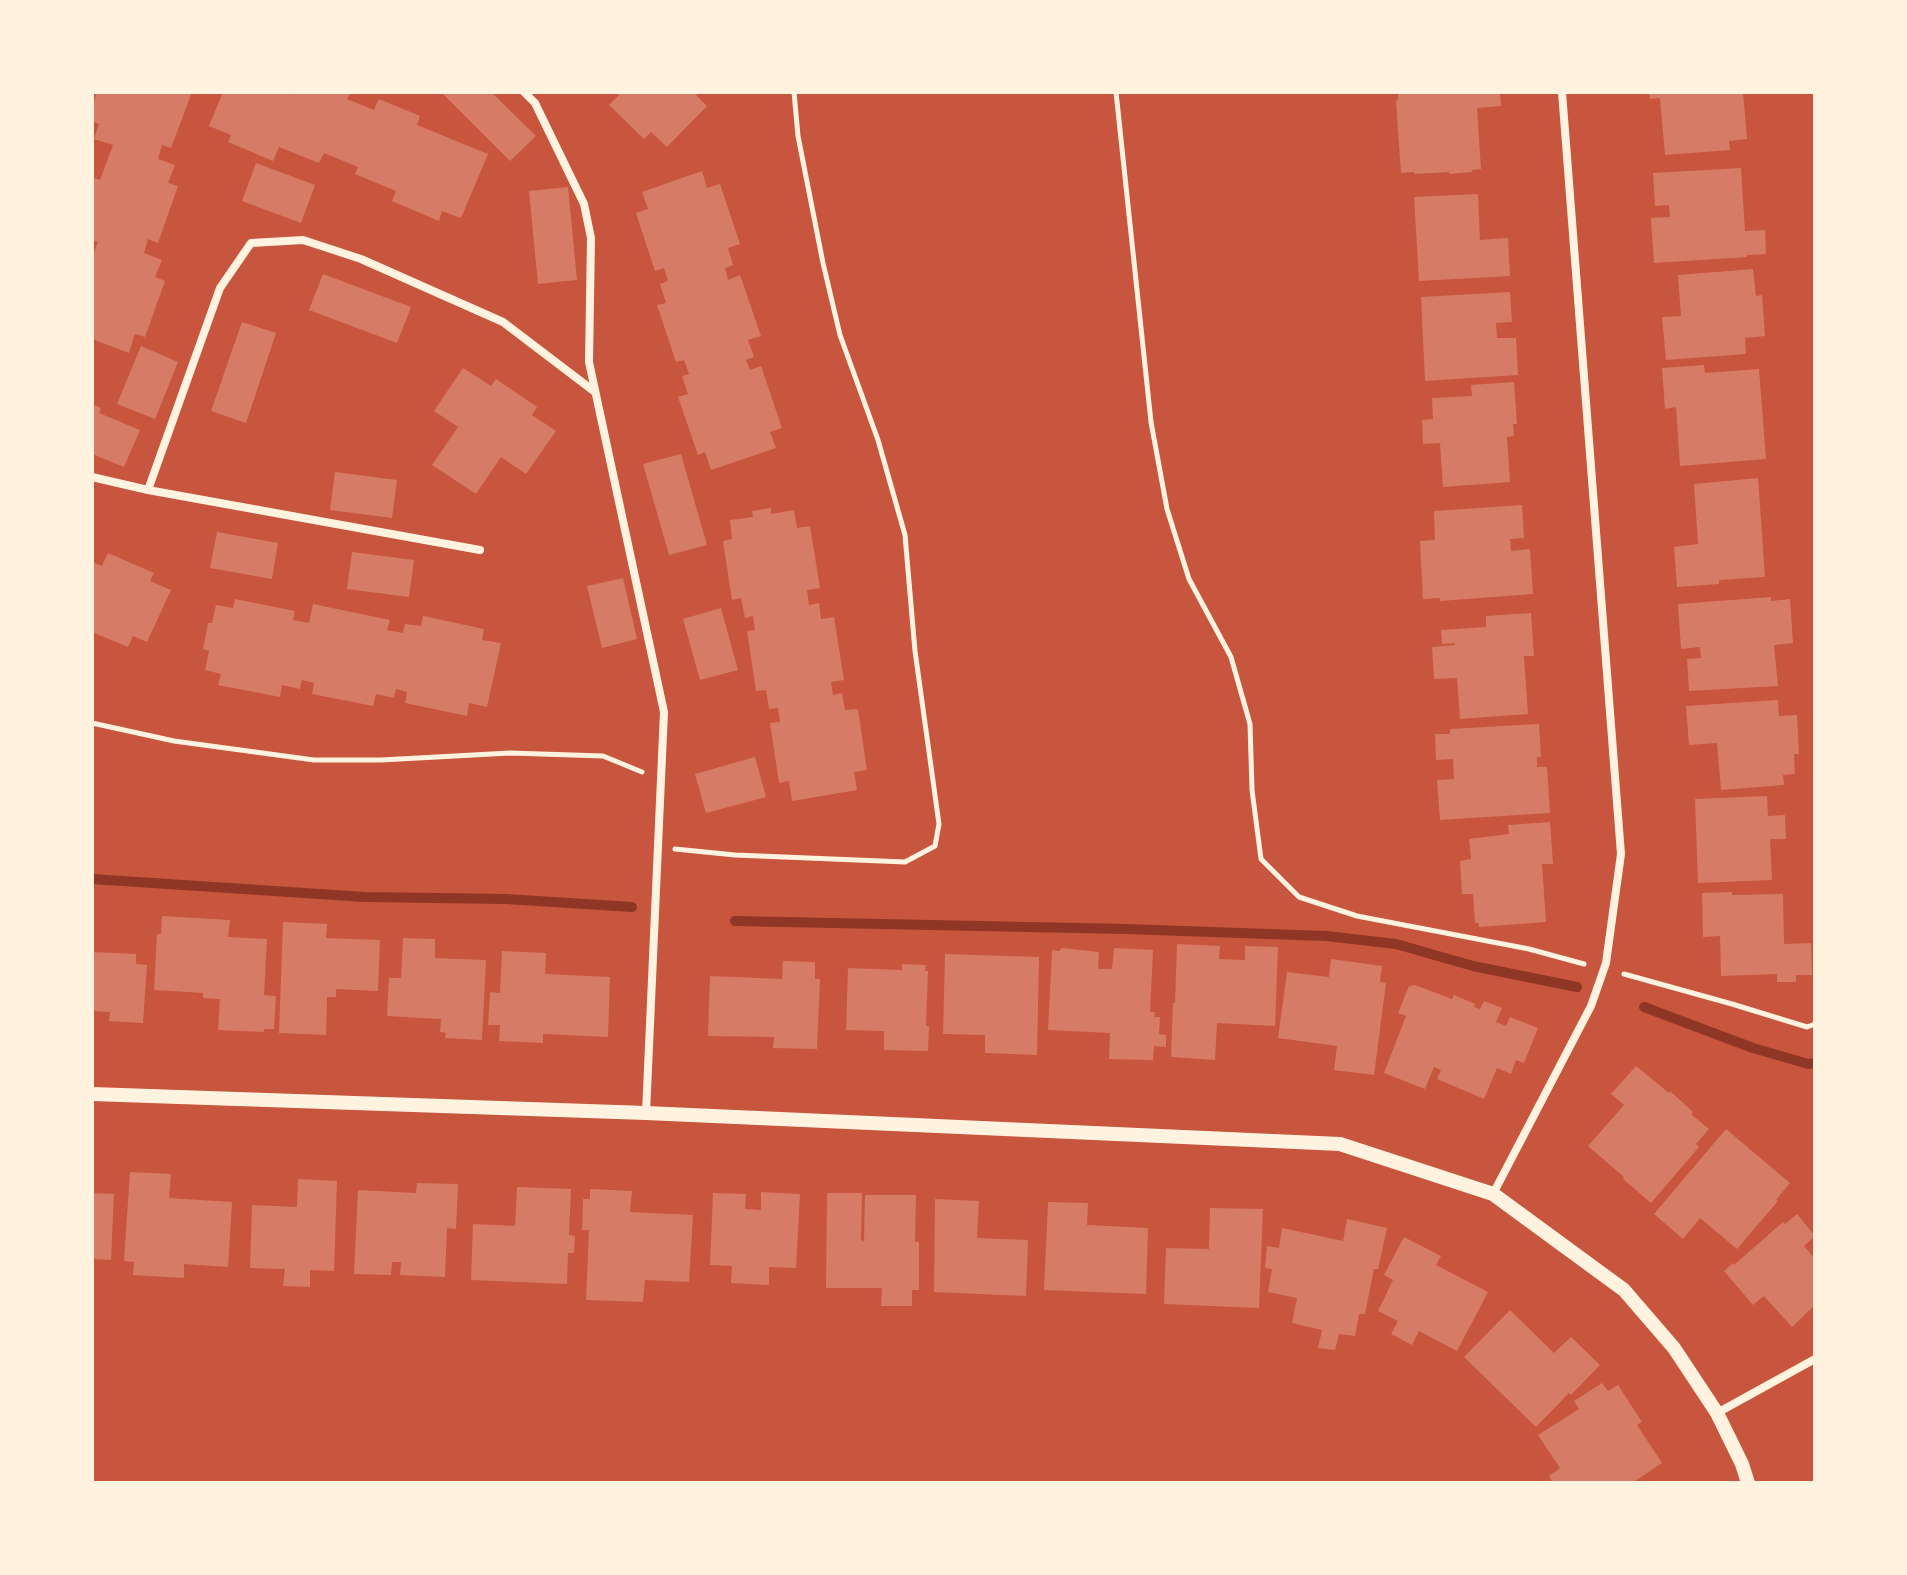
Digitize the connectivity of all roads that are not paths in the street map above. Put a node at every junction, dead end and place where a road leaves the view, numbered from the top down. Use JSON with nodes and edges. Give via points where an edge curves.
{"nodes":[{"id":1,"x":524,"y":92,"type":"edge"},
{"id":2,"x":1562,"y":92,"type":"edge"},
{"id":3,"x":596,"y":392,"type":"junction"},
{"id":4,"x":92,"y":477,"type":"edge"},
{"id":5,"x":148,"y":490,"type":"junction"},
{"id":6,"x":480,"y":550,"type":"dead end"},
{"id":7,"x":92,"y":1094,"type":"edge"},
{"id":8,"x":646,"y":1113,"type":"junction"},
{"id":9,"x":1493,"y":1194,"type":"junction"},
{"id":10,"x":1815,"y":1359,"type":"edge"},
{"id":11,"x":1717,"y":1413,"type":"junction"},
{"id":12,"x":1748,"y":1483,"type":"edge"}],
"edges":[{"from":1,"to":3,"type":"street","via":[[535,103],[584,204],[591,238],[589,362]]},
{"from":2,"to":9,"type":"street","via":[[1621,854],[1604,969],[1591,1006]]},
{"from":3,"to":5,"type":"street","via":[[503,322],[375,265],[303,240],[251,243],[220,288]]},
{"from":3,"to":8,"type":"street","via":[[664,712]]},
{"from":4,"to":5,"type":"street"},
{"from":5,"to":6,"type":"street"},
{"from":7,"to":8,"type":"street"},
{"from":8,"to":9,"type":"street","via":[[1340,1144]]},
{"from":9,"to":11,"type":"street","via":[[1624,1290],[1674,1348]]},
{"from":10,"to":11,"type":"street"},
{"from":11,"to":12,"type":"street"}]}
